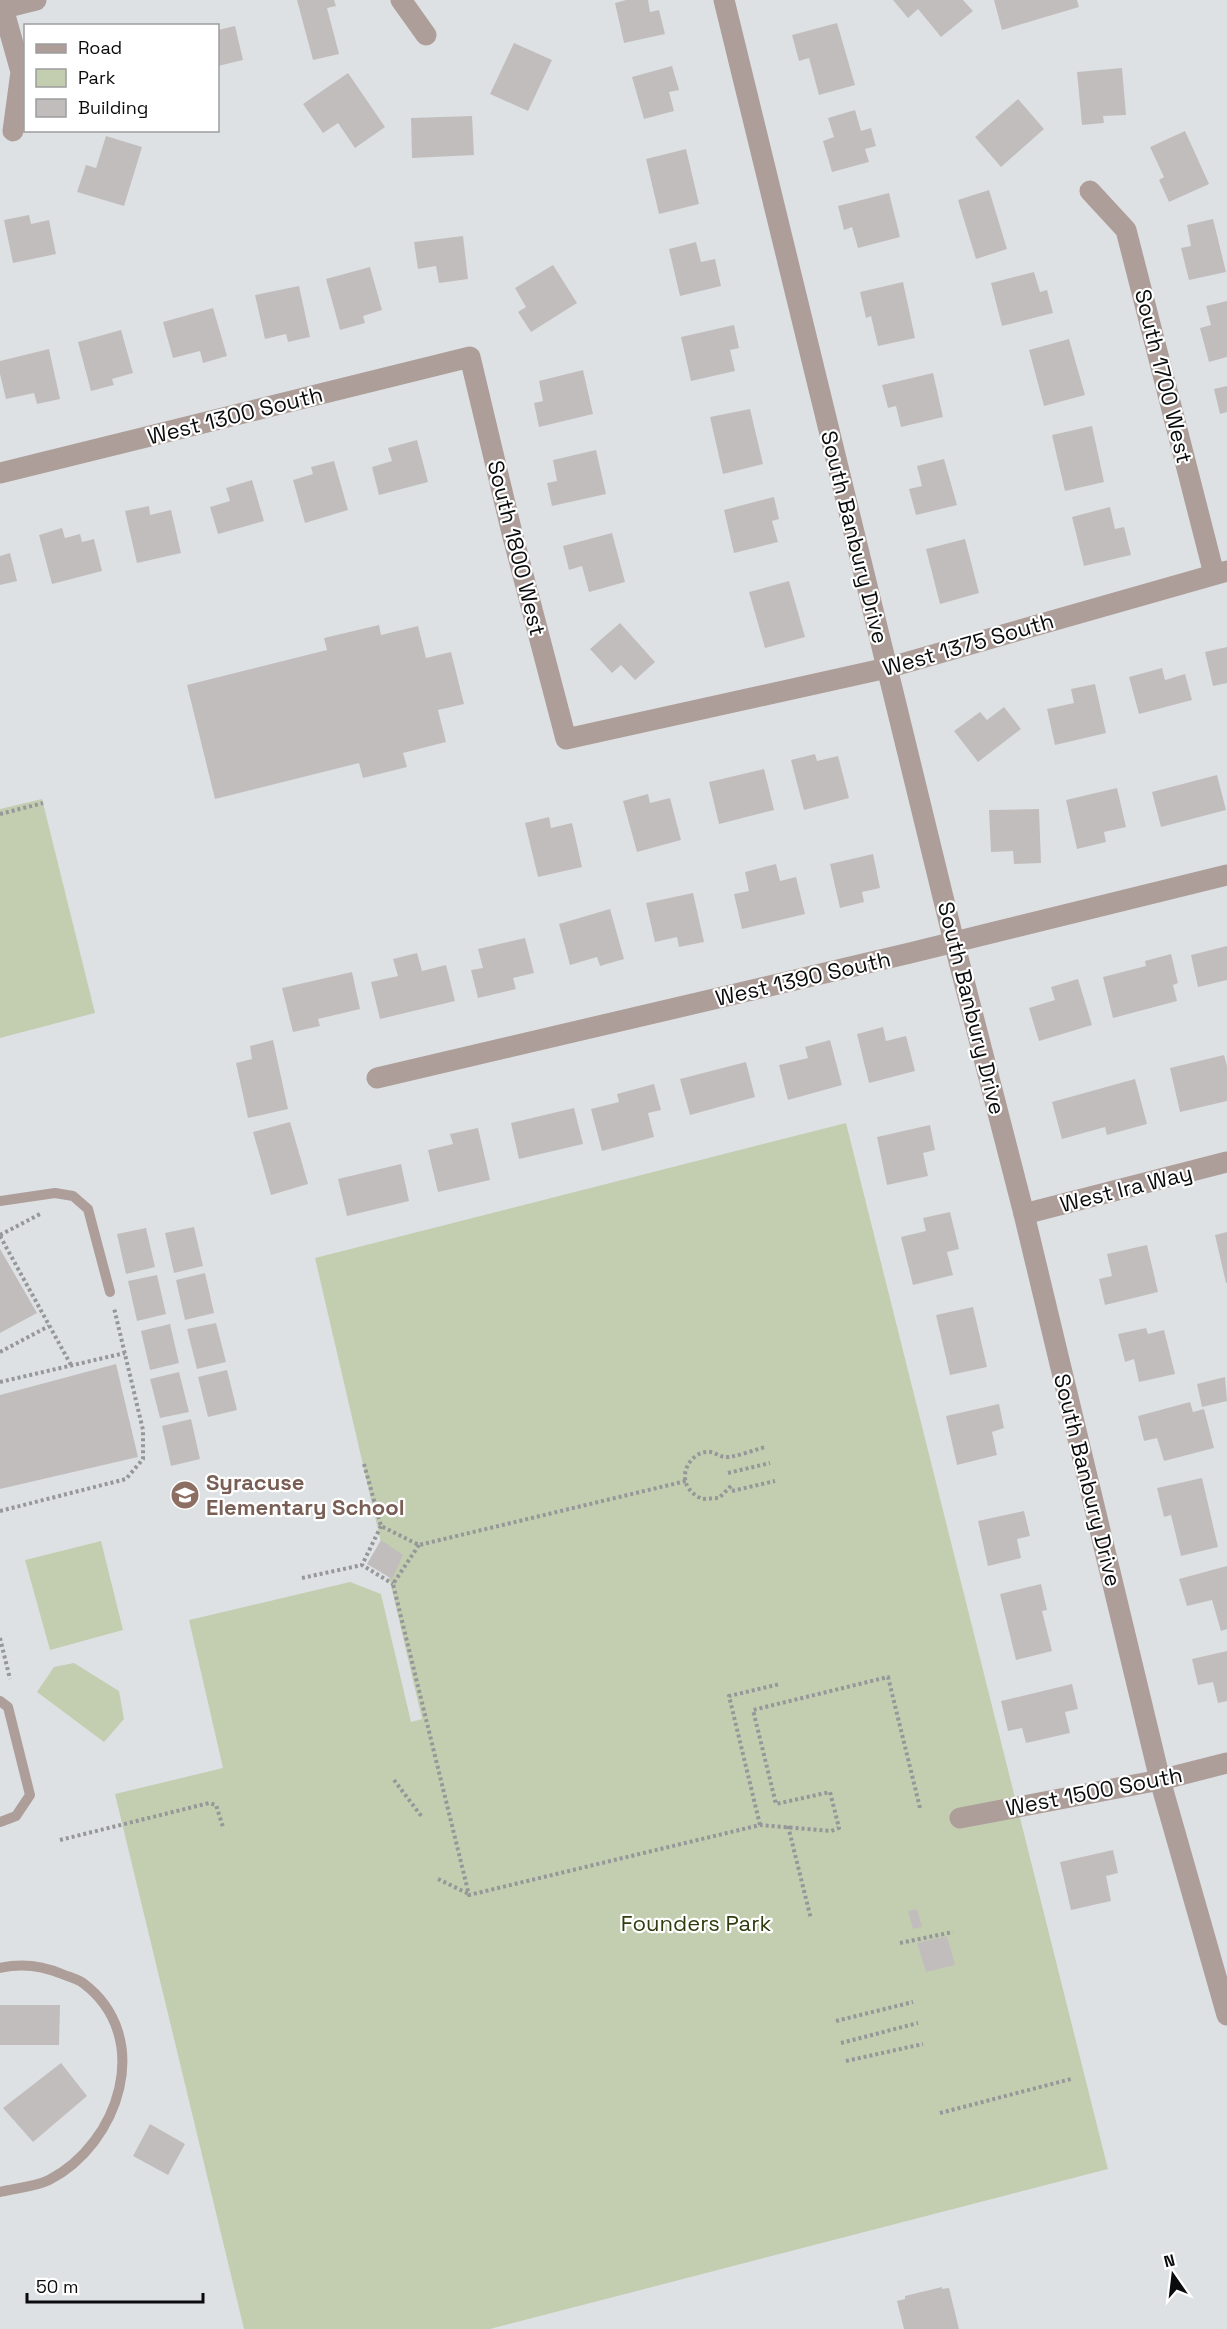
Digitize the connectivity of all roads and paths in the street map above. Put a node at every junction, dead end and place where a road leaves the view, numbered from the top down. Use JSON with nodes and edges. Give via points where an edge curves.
{"nodes":[{"id":1,"x":36,"y":0,"type":"edge"},
{"id":2,"x":401,"y":0,"type":"edge"},
{"id":3,"x":724,"y":0,"type":"edge"},
{"id":4,"x":1,"y":9,"type":"edge"},
{"id":5,"x":426,"y":35,"type":"dead end"},
{"id":6,"x":13,"y":131,"type":"dead end"},
{"id":7,"x":1090,"y":191,"type":"dead end"},
{"id":8,"x":470,"y":357,"type":"joint"},
{"id":9,"x":0,"y":473,"type":"edge"},
{"id":10,"x":1220,"y":572,"type":"edge"},
{"id":11,"x":887,"y":668,"type":"junction"},
{"id":12,"x":566,"y":739,"type":"joint"},
{"id":13,"x":43,"y":803,"type":"dead end"},
{"id":14,"x":0,"y":814,"type":"edge"},
{"id":15,"x":1227,"y":875,"type":"edge"},
{"id":16,"x":954,"y":942,"type":"junction"},
{"id":17,"x":377,"y":1078,"type":"dead end"},
{"id":18,"x":1227,"y":1162,"type":"edge"},
{"id":19,"x":73,"y":1196,"type":"junction"},
{"id":20,"x":0,"y":1201,"type":"edge"},
{"id":21,"x":1024,"y":1214,"type":"junction"},
{"id":22,"x":0,"y":1236,"type":"edge"},
{"id":23,"x":110,"y":1292,"type":"joint"},
{"id":24,"x":49,"y":1326,"type":"junction"},
{"id":25,"x":0,"y":1352,"type":"edge"},
{"id":26,"x":125,"y":1353,"type":"junction"},
{"id":27,"x":71,"y":1365,"type":"junction"},
{"id":28,"x":0,"y":1382,"type":"edge"},
{"id":29,"x":766,"y":1447,"type":"dead end"},
{"id":30,"x":770,"y":1463,"type":"dead end"},
{"id":31,"x":364,"y":1464,"type":"dead end"},
{"id":32,"x":728,"y":1473,"type":"dead end"},
{"id":33,"x":686,"y":1481,"type":"junction"},
{"id":34,"x":775,"y":1481,"type":"dead end"},
{"id":35,"x":0,"y":1510,"type":"edge"},
{"id":36,"x":381,"y":1526,"type":"junction"},
{"id":37,"x":419,"y":1545,"type":"junction"},
{"id":38,"x":362,"y":1565,"type":"junction"},
{"id":39,"x":302,"y":1578,"type":"dead end"},
{"id":40,"x":393,"y":1584,"type":"junction"},
{"id":41,"x":0,"y":1638,"type":"edge"},
{"id":42,"x":10,"y":1679,"type":"dead end"},
{"id":43,"x":780,"y":1684,"type":"dead end"},
{"id":44,"x":0,"y":1701,"type":"edge"},
{"id":45,"x":1227,"y":1763,"type":"edge"},
{"id":46,"x":394,"y":1780,"type":"dead end"},
{"id":47,"x":1160,"y":1780,"type":"junction"},
{"id":48,"x":920,"y":1808,"type":"dead end"},
{"id":49,"x":422,"y":1817,"type":"dead end"},
{"id":50,"x":960,"y":1818,"type":"dead end"},
{"id":51,"x":0,"y":1822,"type":"edge"},
{"id":52,"x":760,"y":1825,"type":"junction"},
{"id":53,"x":788,"y":1826,"type":"junction"},
{"id":54,"x":223,"y":1827,"type":"dead end"},
{"id":55,"x":60,"y":1840,"type":"dead end"},
{"id":56,"x":438,"y":1880,"type":"dead end"},
{"id":57,"x":469,"y":1894,"type":"junction"},
{"id":58,"x":811,"y":1919,"type":"dead end"},
{"id":59,"x":953,"y":1932,"type":"dead end"},
{"id":60,"x":900,"y":1943,"type":"dead end"},
{"id":61,"x":0,"y":1968,"type":"edge"},
{"id":62,"x":913,"y":2002,"type":"dead end"},
{"id":63,"x":1227,"y":2015,"type":"edge"},
{"id":64,"x":836,"y":2021,"type":"dead end"},
{"id":65,"x":918,"y":2023,"type":"dead end"},
{"id":66,"x":841,"y":2043,"type":"dead end"},
{"id":67,"x":923,"y":2044,"type":"dead end"},
{"id":68,"x":846,"y":2061,"type":"dead end"},
{"id":69,"x":1071,"y":2079,"type":"dead end"},
{"id":70,"x":940,"y":2113,"type":"dead end"},
{"id":71,"x":0,"y":2192,"type":"edge"}],
"edges":[{"from":1,"to":4,"type":"street"},
{"from":2,"to":5,"type":"street"},
{"from":3,"to":11,"type":"street","name":"South Banbury Drive"},
{"from":4,"to":6,"type":"street","via":[[21,72]]},
{"from":7,"to":10,"type":"street","name":"South 1700 West","via":[[1126,230]]},
{"from":8,"to":9,"type":"street","name":"West 1300 South"},
{"from":8,"to":12,"type":"street","name":"South 1800 West"},
{"from":10,"to":11,"type":"street","name":"West 1375 South"},
{"from":11,"to":12,"type":"street","name":"West 1375 South"},
{"from":11,"to":16,"type":"street","name":"South Banbury Drive"},
{"from":13,"to":14,"type":"path"},
{"from":15,"to":16,"type":"street","name":"West 1390 South"},
{"from":16,"to":17,"type":"street","name":"West 1390 South"},
{"from":16,"to":21,"type":"street","name":"South Banbury Drive"},
{"from":18,"to":21,"type":"street","name":"West Ira Way"},
{"from":19,"to":20,"type":"lane","via":[[55,1193]]},
{"from":19,"to":22,"type":"path"},
{"from":19,"to":23,"type":"lane","via":[[88,1209]]},
{"from":21,"to":47,"type":"street","name":"South Banbury Drive"},
{"from":22,"to":24,"type":"path"},
{"from":23,"to":26,"type":"path"},
{"from":24,"to":25,"type":"path"},
{"from":24,"to":27,"type":"path"},
{"from":26,"to":27,"type":"path"},
{"from":26,"to":35,"type":"path","via":[[143,1430],[143,1459],[126,1479]]},
{"from":27,"to":28,"type":"path"},
{"from":29,"to":33,"type":"path","via":[[724,1457],[715,1452],[698,1454],[687,1466]]},
{"from":30,"to":32,"type":"path"},
{"from":31,"to":36,"type":"path"},
{"from":33,"to":34,"type":"path","via":[[702,1499],[719,1498],[732,1488]]},
{"from":33,"to":37,"type":"path"},
{"from":36,"to":37,"type":"path"},
{"from":36,"to":38,"type":"path"},
{"from":37,"to":40,"type":"path"},
{"from":38,"to":39,"type":"path"},
{"from":38,"to":40,"type":"path"},
{"from":40,"to":57,"type":"path"},
{"from":41,"to":42,"type":"path"},
{"from":43,"to":52,"type":"path","via":[[729,1696]]},
{"from":44,"to":51,"type":"lane","via":[[8,1707],[30,1795],[16,1816]]},
{"from":45,"to":47,"type":"street","name":"West 1500 South"},
{"from":46,"to":49,"type":"path"},
{"from":47,"to":50,"type":"street","name":"West 1500 South"},
{"from":47,"to":63,"type":"street","name":"South Banbury Drive"},
{"from":48,"to":53,"type":"path","via":[[888,1677],[753,1710],[776,1804],[830,1792],[839,1828],[831,1831]]},
{"from":52,"to":53,"type":"path"},
{"from":52,"to":57,"type":"path"},
{"from":53,"to":58,"type":"path"},
{"from":54,"to":55,"type":"path","via":[[216,1804],[209,1803]]},
{"from":56,"to":57,"type":"path"},
{"from":59,"to":60,"type":"path"},
{"from":61,"to":71,"type":"lane","via":[[45,1967],[83,1982],[111,2013],[122,2043],[123,2075],[112,2115],[81,2157],[48,2181]]},
{"from":62,"to":64,"type":"path"},
{"from":65,"to":66,"type":"path"},
{"from":67,"to":68,"type":"path"},
{"from":69,"to":70,"type":"path"}]}
